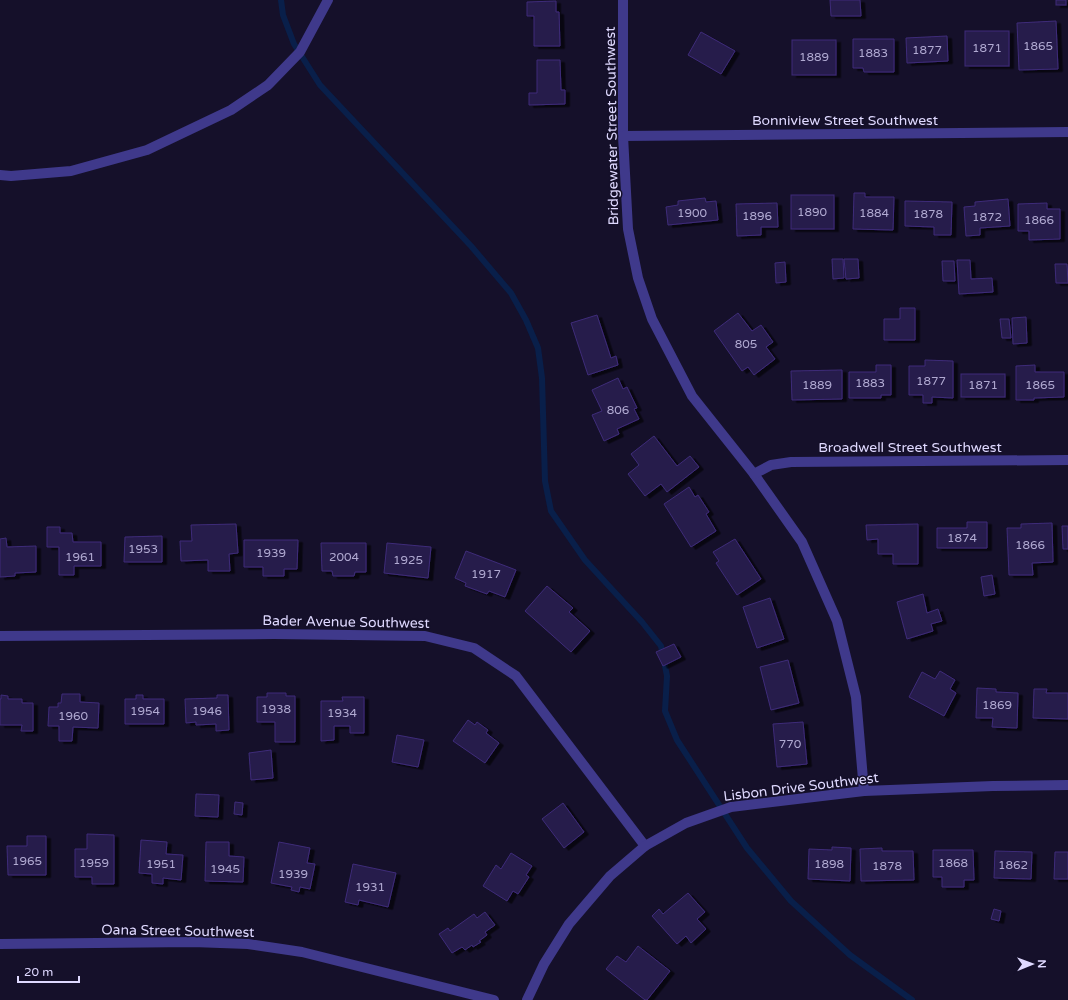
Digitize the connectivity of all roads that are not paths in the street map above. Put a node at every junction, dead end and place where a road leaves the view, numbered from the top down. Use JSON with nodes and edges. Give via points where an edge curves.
{"nodes":[{"id":1,"x":328,"y":0,"type":"edge"},
{"id":2,"x":623,"y":0,"type":"edge"},
{"id":3,"x":1068,"y":132,"type":"edge"},
{"id":4,"x":623,"y":136,"type":"junction"},
{"id":5,"x":0,"y":175,"type":"edge"},
{"id":6,"x":1068,"y":460,"type":"edge"},
{"id":7,"x":754,"y":474,"type":"junction"},
{"id":8,"x":0,"y":636,"type":"edge"},
{"id":9,"x":1068,"y":785,"type":"edge"},
{"id":10,"x":864,"y":791,"type":"junction"},
{"id":11,"x":645,"y":846,"type":"junction"},
{"id":12,"x":0,"y":944,"type":"edge"},
{"id":13,"x":494,"y":1000,"type":"edge"},
{"id":14,"x":527,"y":1000,"type":"edge"}],
"edges":[{"from":1,"to":5,"type":"street","via":[[300,52],[268,85],[231,110],[147,150],[70,171]]},
{"from":2,"to":4,"type":"street","name":"Bridgewater Street Southwest"},
{"from":3,"to":4,"type":"street","name":"Bonniview Street Southwest"},
{"from":4,"to":7,"type":"street","name":"Bridgewater Street Southwest","via":[[628,229],[638,278],[652,319],[692,396]]},
{"from":6,"to":7,"type":"street","name":"Broadwell Street Southwest","via":[[791,462],[771,465]]},
{"from":7,"to":10,"type":"street","name":"Bridgewater Street Southwest","via":[[802,542],[837,621],[856,697]]},
{"from":8,"to":11,"type":"street","name":"Bader Avenue Southwest","via":[[426,636],[474,648],[516,676]]},
{"from":9,"to":10,"type":"street","name":"Lisbon Drive Southwest"},
{"from":10,"to":11,"type":"street","name":"Lisbon Drive Southwest","via":[[731,807],[686,823]]},
{"from":11,"to":14,"type":"street","name":"Lisbon Drive Southwest","via":[[610,876],[569,924],[544,964]]},
{"from":12,"to":13,"type":"street","name":"Oana Street Southwest","via":[[248,944],[302,952]]}]}
